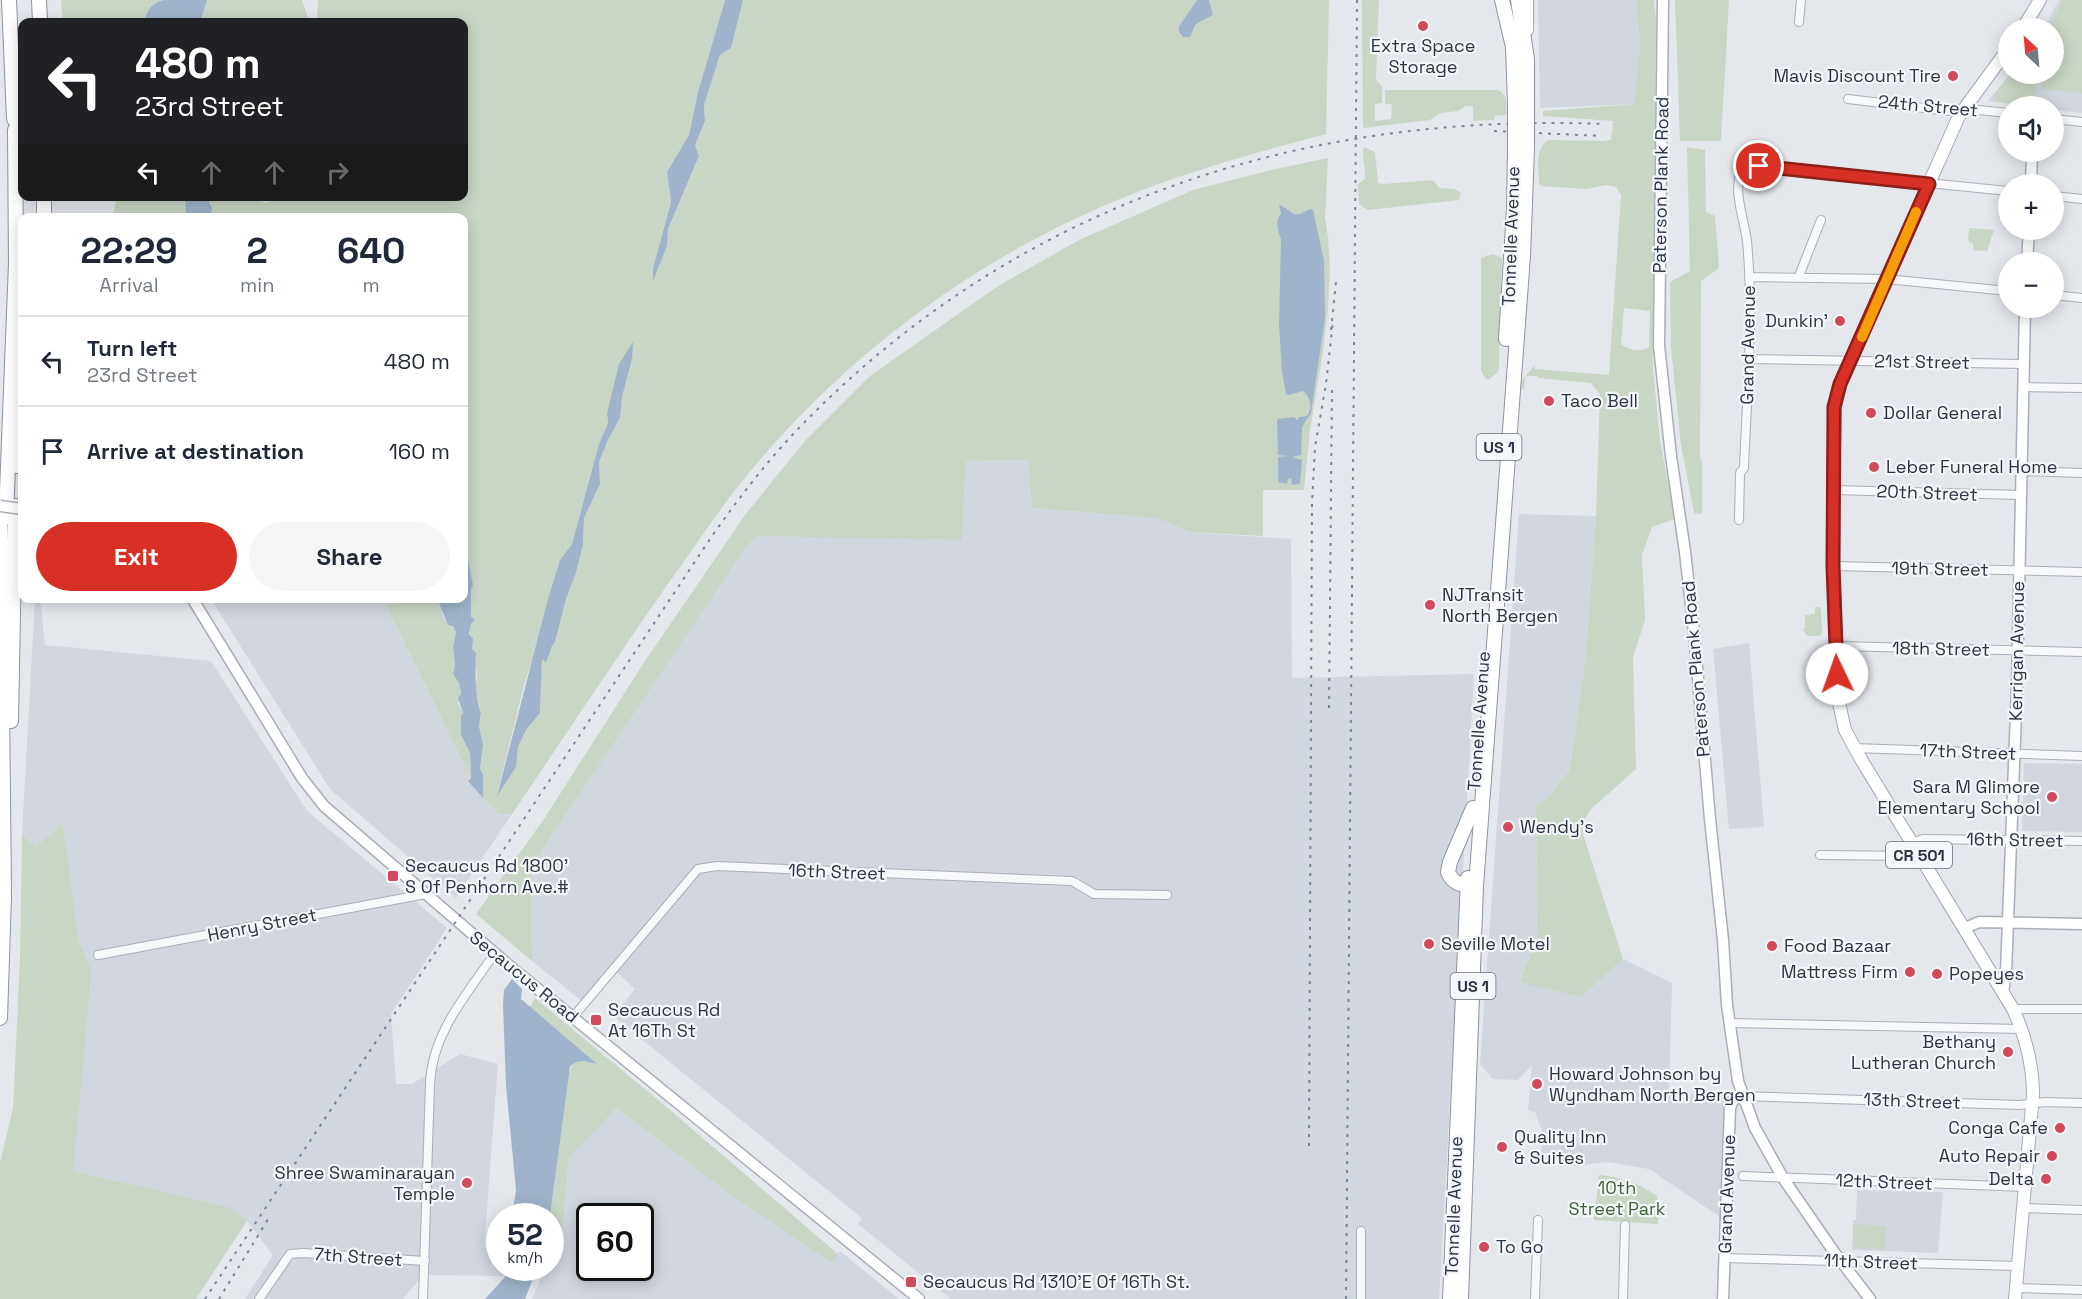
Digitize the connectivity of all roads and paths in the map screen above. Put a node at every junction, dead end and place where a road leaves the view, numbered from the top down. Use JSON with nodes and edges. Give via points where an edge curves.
{"nodes":[{"id":1,"x":9,"y":0,"type":"edge"},
{"id":2,"x":39,"y":0,"type":"edge"},
{"id":3,"x":1502,"y":0,"type":"edge"},
{"id":4,"x":1518,"y":0,"type":"edge"},
{"id":5,"x":1527,"y":0,"type":"edge"},
{"id":6,"x":1663,"y":0,"type":"edge"},
{"id":7,"x":1801,"y":0,"type":"edge"},
{"id":8,"x":2040,"y":0,"type":"edge"},
{"id":9,"x":40,"y":18,"type":"edge"},
{"id":10,"x":2029,"y":18,"type":"edge"},
{"id":11,"x":1799,"y":22,"type":"dead end"},
{"id":12,"x":1527,"y":58,"type":"junction"},
{"id":13,"x":1998,"y":63,"type":"edge"},
{"id":14,"x":1848,"y":99,"type":"dead end"},
{"id":15,"x":1521,"y":104,"type":"junction"},
{"id":16,"x":1963,"y":111,"type":"junction"},
{"id":17,"x":1998,"y":112,"type":"edge"},
{"id":18,"x":2064,"y":120,"type":"edge"},
{"id":19,"x":2082,"y":122,"type":"edge"},
{"id":20,"x":1929,"y":184,"type":"junction"},
{"id":21,"x":1998,"y":190,"type":"edge"},
{"id":22,"x":2064,"y":197,"type":"edge"},
{"id":23,"x":2082,"y":199,"type":"edge"},
{"id":24,"x":1821,"y":220,"type":"dead end"},
{"id":25,"x":1517,"y":255,"type":"junction"},
{"id":26,"x":1799,"y":276,"type":"junction"},
{"id":27,"x":1749,"y":277,"type":"junction"},
{"id":28,"x":1886,"y":279,"type":"junction"},
{"id":29,"x":1998,"y":290,"type":"edge"},
{"id":30,"x":2064,"y":296,"type":"edge"},
{"id":31,"x":2082,"y":298,"type":"edge"},
{"id":32,"x":2025,"y":318,"type":"edge"},
{"id":33,"x":1749,"y":359,"type":"junction"},
{"id":34,"x":1851,"y":361,"type":"junction"},
{"id":35,"x":2023,"y":364,"type":"junction"},
{"id":36,"x":2023,"y":387,"type":"junction"},
{"id":37,"x":2082,"y":388,"type":"edge"},
{"id":38,"x":18,"y":454,"type":"edge"},
{"id":39,"x":2021,"y":471,"type":"junction"},
{"id":40,"x":2082,"y":473,"type":"edge"},
{"id":41,"x":1833,"y":490,"type":"junction"},
{"id":42,"x":2021,"y":495,"type":"junction"},
{"id":43,"x":0,"y":506,"type":"edge"},
{"id":44,"x":18,"y":508,"type":"edge"},
{"id":45,"x":1739,"y":520,"type":"dead end"},
{"id":46,"x":1833,"y":566,"type":"junction"},
{"id":47,"x":2019,"y":571,"type":"junction"},
{"id":48,"x":2082,"y":572,"type":"edge"},
{"id":49,"x":1,"y":597,"type":"edge"},
{"id":50,"x":195,"y":603,"type":"edge"},
{"id":51,"x":1836,"y":646,"type":"junction"},
{"id":52,"x":2016,"y":651,"type":"junction"},
{"id":53,"x":2082,"y":652,"type":"edge"},
{"id":54,"x":1854,"y":748,"type":"junction"},
{"id":55,"x":2014,"y":753,"type":"junction"},
{"id":56,"x":2082,"y":756,"type":"edge"},
{"id":57,"x":3,"y":791,"type":"junction"},
{"id":58,"x":1473,"y":808,"type":"junction"},
{"id":59,"x":2012,"y":840,"type":"junction"},
{"id":60,"x":2082,"y":841,"type":"edge"},
{"id":61,"x":1912,"y":843,"type":"junction"},
{"id":62,"x":1820,"y":855,"type":"dead end"},
{"id":63,"x":1920,"y":856,"type":"junction"},
{"id":64,"x":1472,"y":885,"type":"junction"},
{"id":65,"x":426,"y":894,"type":"junction"},
{"id":66,"x":1167,"y":895,"type":"dead end"},
{"id":67,"x":2008,"y":923,"type":"junction"},
{"id":68,"x":2082,"y":924,"type":"edge"},
{"id":69,"x":1965,"y":928,"type":"junction"},
{"id":70,"x":495,"y":953,"type":"junction"},
{"id":71,"x":98,"y":955,"type":"dead end"},
{"id":72,"x":2003,"y":993,"type":"junction"},
{"id":73,"x":2013,"y":1008,"type":"junction"},
{"id":74,"x":2082,"y":1009,"type":"edge"},
{"id":75,"x":573,"y":1017,"type":"junction"},
{"id":76,"x":0,"y":1018,"type":"edge"},
{"id":77,"x":1729,"y":1023,"type":"junction"},
{"id":78,"x":2022,"y":1029,"type":"junction"},
{"id":79,"x":1742,"y":1096,"type":"junction"},
{"id":80,"x":2082,"y":1103,"type":"edge"},
{"id":81,"x":2032,"y":1104,"type":"junction"},
{"id":82,"x":1743,"y":1176,"type":"dead end"},
{"id":83,"x":1783,"y":1178,"type":"junction"},
{"id":84,"x":2025,"y":1187,"type":"junction"},
{"id":85,"x":2023,"y":1208,"type":"junction"},
{"id":86,"x":2082,"y":1210,"type":"edge"},
{"id":87,"x":1538,"y":1220,"type":"dead end"},
{"id":88,"x":1624,"y":1225,"type":"dead end"},
{"id":89,"x":1361,"y":1231,"type":"dead end"},
{"id":90,"x":1724,"y":1258,"type":"junction"},
{"id":91,"x":425,"y":1261,"type":"junction"},
{"id":92,"x":1841,"y":1261,"type":"junction"},
{"id":93,"x":2018,"y":1266,"type":"junction"},
{"id":94,"x":2082,"y":1290,"type":"edge"},
{"id":95,"x":2016,"y":1294,"type":"edge"},
{"id":96,"x":259,"y":1299,"type":"edge"},
{"id":97,"x":423,"y":1299,"type":"edge"},
{"id":98,"x":919,"y":1299,"type":"edge"},
{"id":99,"x":1361,"y":1299,"type":"edge"},
{"id":100,"x":1450,"y":1299,"type":"edge"},
{"id":101,"x":1461,"y":1299,"type":"edge"},
{"id":102,"x":1535,"y":1299,"type":"edge"},
{"id":103,"x":1623,"y":1299,"type":"edge"},
{"id":104,"x":1723,"y":1299,"type":"edge"},
{"id":105,"x":1870,"y":1299,"type":"edge"}],
"edges":[{"from":1,"to":49,"type":"highway","via":[[15,263],[6,555]]},
{"from":2,"to":9,"type":"highway"},
{"from":3,"to":15,"type":"highway","name":"Tonnelle Avenue","number":"US 1"},
{"from":4,"to":12,"type":"highway"},
{"from":5,"to":12,"type":"main road","name":"Tonnelle Avenue","number":"US 1"},
{"from":6,"to":77,"type":"main road","name":"Paterson Plank Road","via":[[1659,346],[1694,632]]},
{"from":7,"to":11,"type":"street"},
{"from":8,"to":10,"type":"main road"},
{"from":12,"to":15,"type":"highway","name":"Tonnelle Avenue","number":"US 1"},
{"from":13,"to":16,"type":"main road","number":"CR 501"},
{"from":14,"to":16,"type":"street","name":"24th Street"},
{"from":15,"to":25,"type":"highway","name":"Tonnelle Avenue","number":"US 1","bridge":true},
{"from":16,"to":17,"type":"street","name":"24th Street"},
{"from":16,"to":20,"type":"main road","number":"CR 501"},
{"from":18,"to":19,"type":"street"},
{"from":20,"to":21,"type":"street"},
{"from":20,"to":27,"type":"street","name":"Grand Avenue","via":[[1759,166],[1743,169],[1739,178]]},
{"from":20,"to":28,"type":"main road","number":"CR 501"},
{"from":22,"to":23,"type":"street"},
{"from":24,"to":26,"type":"street"},
{"from":25,"to":58,"type":"highway","name":"Tonnelle Avenue","number":"US 1"},
{"from":25,"to":64,"type":"highway","name":"Tonnelle Avenue","number":"US 1"},
{"from":26,"to":27,"type":"street"},
{"from":26,"to":28,"type":"street"},
{"from":27,"to":33,"type":"street","name":"Grand Avenue"},
{"from":28,"to":29,"type":"street"},
{"from":28,"to":34,"type":"main road","number":"CR 501"},
{"from":30,"to":31,"type":"street"},
{"from":32,"to":35,"type":"main road","name":"Kerrigan Avenue"},
{"from":33,"to":34,"type":"street","name":"21st Street"},
{"from":33,"to":45,"type":"street","name":"Grand Avenue"},
{"from":34,"to":35,"type":"street","name":"21st Street"},
{"from":34,"to":41,"type":"main road","number":"CR 501","via":[[1834,407]]},
{"from":35,"to":36,"type":"main road","name":"Kerrigan Avenue"},
{"from":36,"to":37,"type":"street"},
{"from":36,"to":39,"type":"main road","name":"Kerrigan Avenue"},
{"from":38,"to":57,"type":"highway","via":[[10,738]]},
{"from":39,"to":40,"type":"street"},
{"from":39,"to":42,"type":"main road","name":"Kerrigan Avenue"},
{"from":41,"to":42,"type":"street","name":"20th Street"},
{"from":41,"to":46,"type":"main road","number":"CR 501"},
{"from":42,"to":47,"type":"main road","name":"Kerrigan Avenue"},
{"from":43,"to":44,"type":"main road","bridge":true},
{"from":43,"to":49,"type":"highway"},
{"from":46,"to":47,"type":"street","name":"19th Street"},
{"from":46,"to":51,"type":"main road","number":"CR 501"},
{"from":47,"to":48,"type":"street","name":"19th Street"},
{"from":47,"to":52,"type":"main road","name":"Kerrigan Avenue"},
{"from":49,"to":57,"type":"highway"},
{"from":50,"to":65,"type":"main road","name":"Secaucus Road","via":[[313,793]]},
{"from":51,"to":52,"type":"street","name":"18th Street"},
{"from":51,"to":54,"type":"main road","number":"CR 501","via":[[1841,716]]},
{"from":52,"to":53,"type":"street","name":"18th Street"},
{"from":52,"to":55,"type":"main road","name":"Kerrigan Avenue"},
{"from":54,"to":55,"type":"street","name":"17th Street"},
{"from":54,"to":61,"type":"main road","number":"CR 501"},
{"from":55,"to":56,"type":"street","name":"17th Street"},
{"from":55,"to":59,"type":"main road","name":"Kerrigan Avenue"},
{"from":57,"to":76,"type":"highway"},
{"from":58,"to":64,"type":"highway","name":"Tonnelle Avenue","number":"US 1"},
{"from":58,"to":64,"type":"highway","via":[[1448,872],[1454,881]]},
{"from":59,"to":60,"type":"street","name":"16th Street"},
{"from":59,"to":61,"type":"street","name":"16th Street","via":[[1923,839]]},
{"from":59,"to":67,"type":"main road","name":"Kerrigan Avenue"},
{"from":61,"to":63,"type":"main road","number":"CR 501"},
{"from":62,"to":63,"type":"street"},
{"from":63,"to":69,"type":"main road","number":"CR 501"},
{"from":64,"to":100,"type":"highway","name":"Tonnelle Avenue","number":"US 1"},
{"from":64,"to":101,"type":"highway","name":"Tonnelle Avenue","number":"US 1"},
{"from":65,"to":70,"type":"main road","name":"Secaucus Road"},
{"from":65,"to":71,"type":"street","name":"Henry Street"},
{"from":66,"to":75,"type":"street","name":"16th Street","via":[[1094,894],[1072,881],[717,866],[698,869]]},
{"from":67,"to":68,"type":"main road"},
{"from":67,"to":69,"type":"main road","via":[[1979,922]]},
{"from":67,"to":72,"type":"main road","name":"Kerrigan Avenue"},
{"from":69,"to":72,"type":"main road","number":"CR 501"},
{"from":70,"to":75,"type":"main road","name":"Secaucus Road"},
{"from":70,"to":91,"type":"street","via":[[449,1022],[433,1060]]},
{"from":72,"to":73,"type":"main road","number":"CR 501"},
{"from":73,"to":74,"type":"street"},
{"from":73,"to":78,"type":"main road","number":"CR 501"},
{"from":75,"to":98,"type":"main road","name":"Secaucus Road"},
{"from":77,"to":78,"type":"street"},
{"from":77,"to":79,"type":"main road","name":"Paterson Plank Road"},
{"from":78,"to":81,"type":"main road","number":"CR 501","via":[[2032,1066]]},
{"from":79,"to":81,"type":"street","name":"13th Street"},
{"from":79,"to":83,"type":"main road","name":"Paterson Plank Road"},
{"from":79,"to":90,"type":"main road","name":"Grand Avenue","via":[[1733,1100],[1730,1108]]},
{"from":80,"to":81,"type":"street","name":"13th Street"},
{"from":81,"to":84,"type":"main road","number":"CR 501"},
{"from":82,"to":83,"type":"street","name":"12th Street"},
{"from":83,"to":84,"type":"street","name":"12th Street"},
{"from":83,"to":92,"type":"main road","name":"Paterson Plank Road"},
{"from":84,"to":85,"type":"main road","number":"CR 501"},
{"from":85,"to":86,"type":"street"},
{"from":85,"to":93,"type":"main road","number":"CR 501"},
{"from":87,"to":102,"type":"street"},
{"from":88,"to":103,"type":"street"},
{"from":89,"to":99,"type":"street"},
{"from":90,"to":92,"type":"street","name":"11th Street"},
{"from":90,"to":104,"type":"main road","name":"Grand Avenue"},
{"from":91,"to":96,"type":"street","name":"7th Street","via":[[290,1254]]},
{"from":91,"to":97,"type":"street"},
{"from":92,"to":93,"type":"street","name":"11th Street"},
{"from":92,"to":105,"type":"main road","name":"Paterson Plank Road"},
{"from":93,"to":95,"type":"main road","number":"CR 501"},
{"from":94,"to":95,"type":"street"}]}
